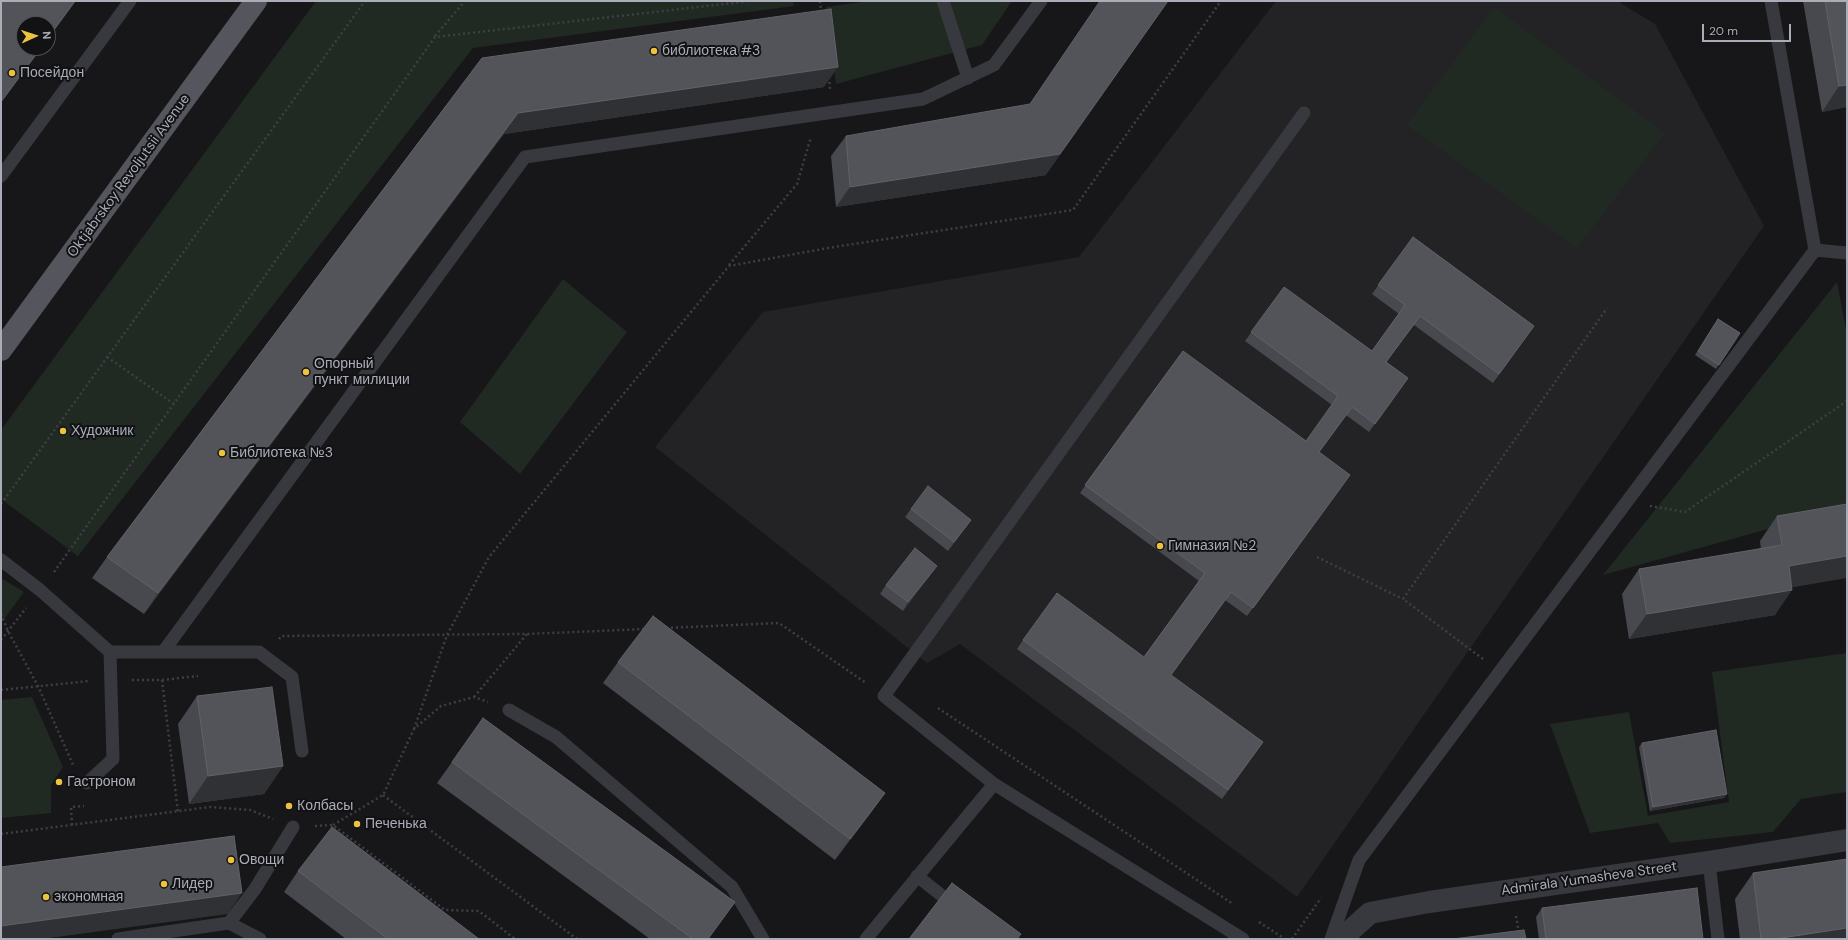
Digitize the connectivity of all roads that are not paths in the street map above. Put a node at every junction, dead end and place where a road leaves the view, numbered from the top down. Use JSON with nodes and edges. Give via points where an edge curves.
{"nodes":[{"id":1,"x":130,"y":1,"type":"edge"},
{"id":2,"x":256,"y":1,"type":"edge"},
{"id":3,"x":943,"y":1,"type":"edge"},
{"id":4,"x":1041,"y":1,"type":"edge"},
{"id":5,"x":1771,"y":1,"type":"edge"},
{"id":6,"x":968,"y":78,"type":"junction"},
{"id":7,"x":1304,"y":113,"type":"dead end"},
{"id":8,"x":1,"y":176,"type":"edge"},
{"id":9,"x":1815,"y":250,"type":"junction"},
{"id":10,"x":1847,"y":253,"type":"edge"},
{"id":11,"x":1,"y":350,"type":"edge"},
{"id":12,"x":1,"y":560,"type":"edge"},
{"id":13,"x":110,"y":652,"type":"junction"},
{"id":14,"x":163,"y":652,"type":"junction"},
{"id":15,"x":509,"y":710,"type":"road end"},
{"id":16,"x":302,"y":751,"type":"dead end"},
{"id":17,"x":87,"y":783,"type":"road end"},
{"id":18,"x":994,"y":784,"type":"junction"},
{"id":19,"x":293,"y":827,"type":"dead end"},
{"id":20,"x":1847,"y":840,"type":"edge"},
{"id":21,"x":1709,"y":862,"type":"junction"},
{"id":22,"x":917,"y":876,"type":"junction"},
{"id":23,"x":967,"y":915,"type":"edge"},
{"id":24,"x":229,"y":923,"type":"junction"},
{"id":25,"x":118,"y":939,"type":"edge"},
{"id":26,"x":260,"y":939,"type":"edge"},
{"id":27,"x":763,"y":939,"type":"edge"},
{"id":28,"x":866,"y":939,"type":"edge"},
{"id":29,"x":1243,"y":939,"type":"edge"},
{"id":30,"x":1331,"y":939,"type":"edge"},
{"id":31,"x":1341,"y":939,"type":"edge"},
{"id":32,"x":1718,"y":939,"type":"edge"}],
"edges":[{"from":1,"to":8,"type":"lane"},
{"from":2,"to":11,"type":"main road","name":"Oktjabrskoy Revoljutsii Avenue"},
{"from":3,"to":6,"type":"lane"},
{"from":4,"to":6,"type":"lane","via":[[994,65]]},
{"from":5,"to":9,"type":"lane"},
{"from":6,"to":14,"type":"lane","via":[[923,99],[525,157]]},
{"from":7,"to":18,"type":"lane","via":[[884,696]]},
{"from":9,"to":10,"type":"lane"},
{"from":9,"to":30,"type":"lane","via":[[1359,860]]},
{"from":12,"to":13,"type":"lane","via":[[40,590]]},
{"from":13,"to":14,"type":"lane"},
{"from":13,"to":17,"type":"lane","via":[[113,759]]},
{"from":14,"to":16,"type":"lane","via":[[259,652],[267,657],[292,677]]},
{"from":15,"to":27,"type":"lane","via":[[556,737],[732,887]]},
{"from":18,"to":22,"type":"lane"},
{"from":18,"to":29,"type":"lane"},
{"from":19,"to":24,"type":"lane","via":[[255,889]]},
{"from":20,"to":21,"type":"street","name":"Admirala Yumasheva Street"},
{"from":21,"to":31,"type":"street","name":"Admirala Yumasheva Street","via":[[1429,902],[1370,913]]},
{"from":21,"to":32,"type":"lane"},
{"from":22,"to":23,"type":"lane"},
{"from":22,"to":28,"type":"lane"},
{"from":24,"to":25,"type":"lane"},
{"from":24,"to":26,"type":"lane"}]}
